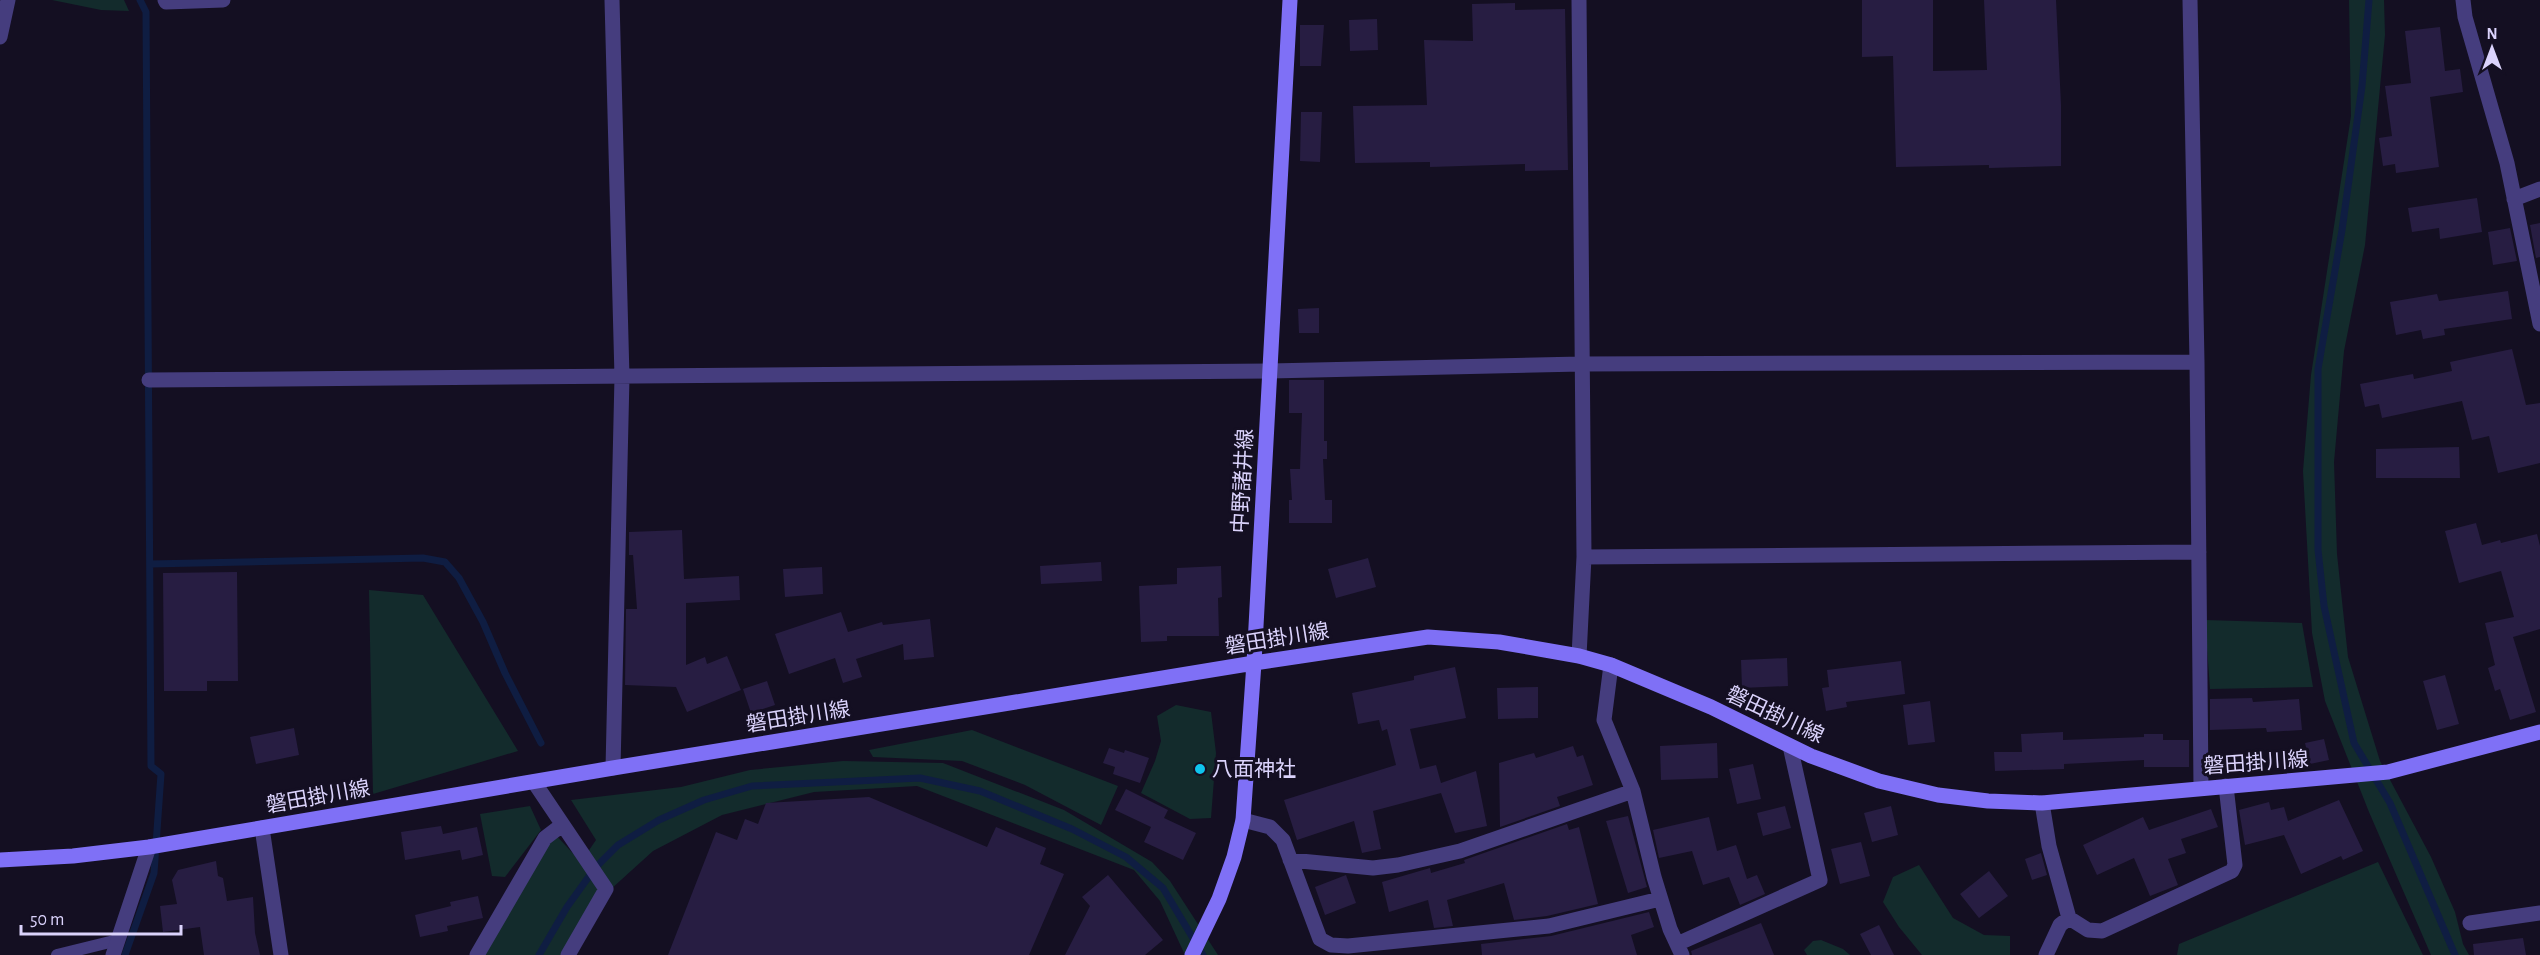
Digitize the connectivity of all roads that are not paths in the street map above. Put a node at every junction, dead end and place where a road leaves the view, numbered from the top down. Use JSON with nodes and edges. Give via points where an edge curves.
{"nodes":[{"id":1,"x":8,"y":0,"type":"edge"},
{"id":2,"x":165,"y":0,"type":"edge"},
{"id":3,"x":223,"y":0,"type":"edge"},
{"id":4,"x":612,"y":0,"type":"edge"},
{"id":5,"x":1290,"y":0,"type":"edge"},
{"id":6,"x":1579,"y":0,"type":"edge"},
{"id":7,"x":2190,"y":0,"type":"edge"},
{"id":8,"x":2463,"y":0,"type":"edge"},
{"id":9,"x":0,"y":37,"type":"edge"},
{"id":10,"x":2540,"y":189,"type":"edge"},
{"id":11,"x":2514,"y":199,"type":"junction"},
{"id":12,"x":2540,"y":324,"type":"edge"},
{"id":13,"x":2197,"y":362,"type":"junction"},
{"id":14,"x":1581,"y":364,"type":"junction"},
{"id":15,"x":1270,"y":371,"type":"junction"},
{"id":16,"x":622,"y":377,"type":"junction"},
{"id":17,"x":149,"y":380,"type":"dead end"},
{"id":18,"x":2199,"y":552,"type":"junction"},
{"id":19,"x":1584,"y":557,"type":"junction"},
{"id":20,"x":1579,"y":656,"type":"junction"},
{"id":21,"x":1254,"y":663,"type":"junction"},
{"id":22,"x":1611,"y":665,"type":"junction"},
{"id":23,"x":2540,"y":732,"type":"edge"},
{"id":24,"x":1790,"y":746,"type":"junction"},
{"id":25,"x":613,"y":768,"type":"junction"},
{"id":26,"x":534,"y":782,"type":"junction"},
{"id":27,"x":2226,"y":786,"type":"junction"},
{"id":28,"x":2201,"y":788,"type":"junction"},
{"id":29,"x":1633,"y":791,"type":"junction"},
{"id":30,"x":2042,"y":803,"type":"junction"},
{"id":31,"x":1243,"y":820,"type":"junction"},
{"id":32,"x":562,"y":825,"type":"junction"},
{"id":33,"x":262,"y":828,"type":"junction"},
{"id":34,"x":149,"y":847,"type":"junction"},
{"id":35,"x":0,"y":860,"type":"edge"},
{"id":36,"x":1290,"y":860,"type":"junction"},
{"id":37,"x":1660,"y":899,"type":"junction"},
{"id":38,"x":2540,"y":913,"type":"edge"},
{"id":39,"x":2069,"y":918,"type":"junction"},
{"id":40,"x":2470,"y":923,"type":"dead end"},
{"id":41,"x":116,"y":948,"type":"edge"},
{"id":42,"x":1679,"y":950,"type":"edge"},
{"id":43,"x":57,"y":955,"type":"edge"},
{"id":44,"x":281,"y":955,"type":"edge"},
{"id":45,"x":477,"y":955,"type":"edge"},
{"id":46,"x":568,"y":955,"type":"edge"},
{"id":47,"x":1192,"y":955,"type":"edge"},
{"id":48,"x":2046,"y":955,"type":"edge"}],
"edges":[{"from":1,"to":9,"type":"street"},
{"from":2,"to":3,"type":"street"},
{"from":4,"to":16,"type":"street"},
{"from":5,"to":15,"type":"main road","name":"中野諸井線"},
{"from":6,"to":14,"type":"street"},
{"from":7,"to":13,"type":"street"},
{"from":8,"to":11,"type":"street"},
{"from":10,"to":11,"type":"street"},
{"from":11,"to":12,"type":"street"},
{"from":13,"to":14,"type":"street"},
{"from":13,"to":18,"type":"street"},
{"from":14,"to":15,"type":"street"},
{"from":14,"to":19,"type":"street"},
{"from":15,"to":16,"type":"street"},
{"from":15,"to":21,"type":"main road","name":"中野諸井線"},
{"from":16,"to":17,"type":"street"},
{"from":16,"to":25,"type":"street"},
{"from":18,"to":19,"type":"street"},
{"from":18,"to":28,"type":"street"},
{"from":19,"to":20,"type":"street"},
{"from":20,"to":21,"type":"main road","name":"磐田掛川線","via":[[1499,642],[1428,637]]},
{"from":20,"to":22,"type":"main road","name":"磐田掛川線"},
{"from":21,"to":25,"type":"main road","name":"磐田掛川線"},
{"from":21,"to":31,"type":"main road","name":"中野諸井線"},
{"from":22,"to":24,"type":"main road","name":"磐田掛川線"},
{"from":22,"to":29,"type":"street","via":[[1604,720]]},
{"from":23,"to":27,"type":"main road","name":"磐田掛川線","via":[[2388,772]]},
{"from":24,"to":30,"type":"main road","name":"磐田掛川線","via":[[1841,768],[1904,788],[1978,800]]},
{"from":24,"to":42,"type":"street","via":[[1820,880]]},
{"from":25,"to":26,"type":"main road","name":"磐田掛川線"},
{"from":26,"to":32,"type":"street"},
{"from":26,"to":33,"type":"main road","name":"磐田掛川線"},
{"from":27,"to":28,"type":"main road","name":"磐田掛川線"},
{"from":27,"to":39,"type":"street","via":[[2235,865],[2232,871],[2102,931],[2088,930]]},
{"from":28,"to":30,"type":"main road","name":"磐田掛川線"},
{"from":29,"to":36,"type":"street","via":[[1460,851],[1398,865],[1373,868]]},
{"from":29,"to":37,"type":"street"},
{"from":30,"to":39,"type":"street","via":[[2049,846]]},
{"from":31,"to":36,"type":"street","via":[[1270,827],[1282,840]]},
{"from":31,"to":47,"type":"main road","name":"中野諸井線","via":[[1219,899]]},
{"from":32,"to":45,"type":"street","via":[[545,838]]},
{"from":32,"to":46,"type":"street","via":[[606,889]]},
{"from":33,"to":34,"type":"main road","name":"磐田掛川線"},
{"from":33,"to":44,"type":"street"},
{"from":34,"to":35,"type":"main road","name":"磐田掛川線"},
{"from":34,"to":41,"type":"street"},
{"from":36,"to":37,"type":"street","via":[[1320,939],[1331,945],[1549,926]]},
{"from":37,"to":42,"type":"street"},
{"from":38,"to":40,"type":"street"},
{"from":39,"to":48,"type":"street","via":[[2060,925]]},
{"from":41,"to":43,"type":"lane"}]}
